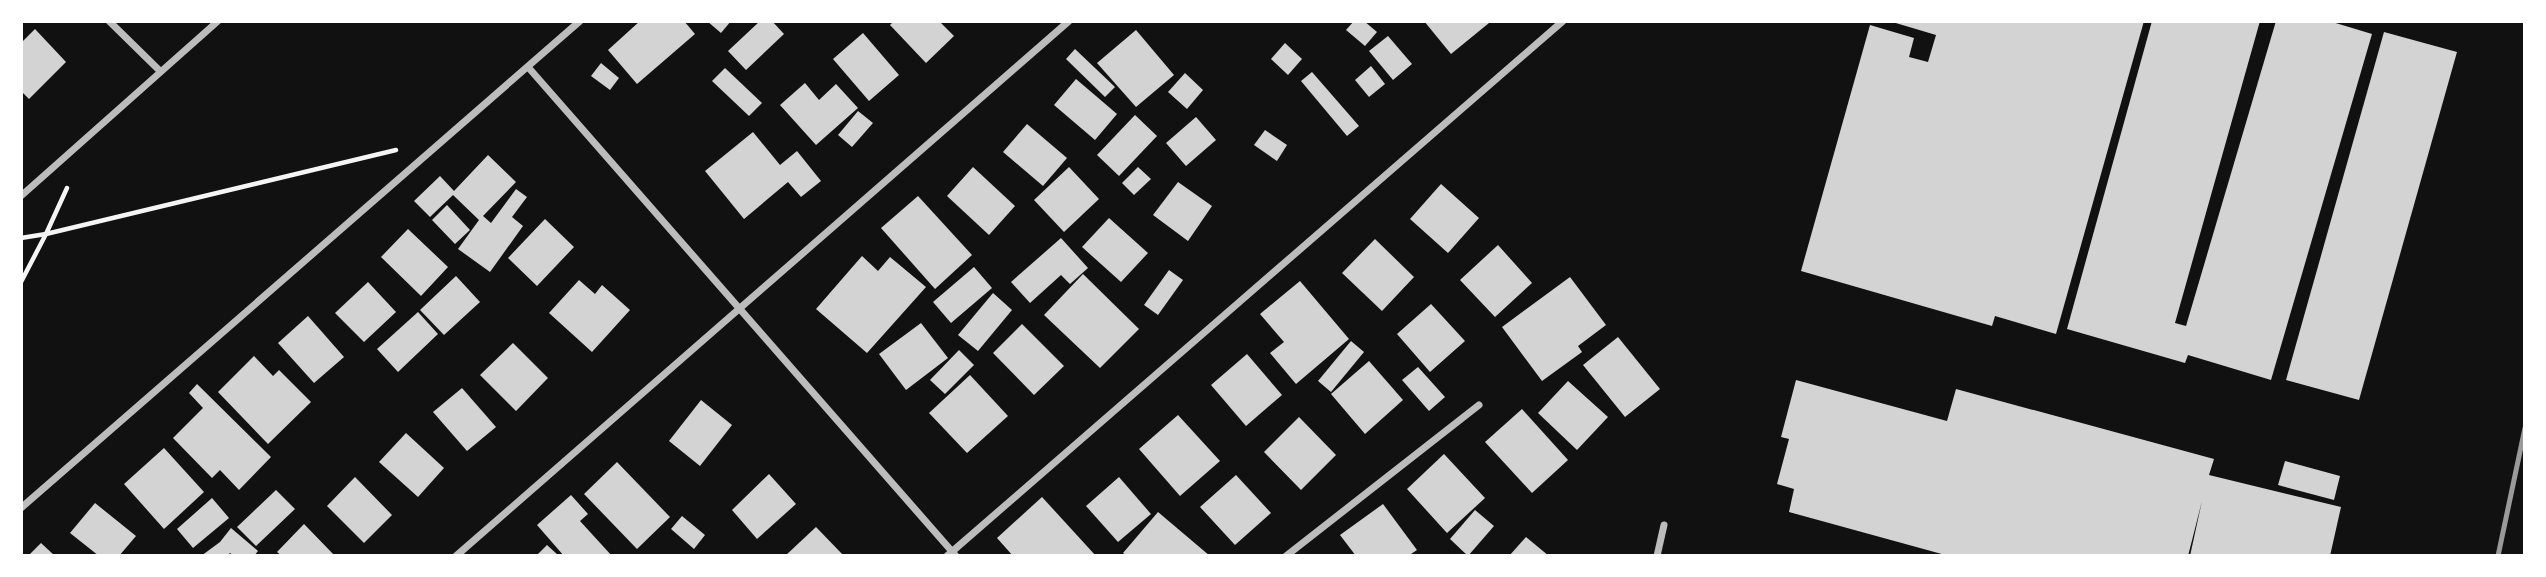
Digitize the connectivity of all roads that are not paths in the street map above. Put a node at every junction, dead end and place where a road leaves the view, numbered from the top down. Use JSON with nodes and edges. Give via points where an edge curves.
{"nodes":[{"id":1,"x":108,"y":21,"type":"edge"},
{"id":2,"x":218,"y":21,"type":"edge"},
{"id":3,"x":580,"y":21,"type":"edge"},
{"id":4,"x":1069,"y":21,"type":"edge"},
{"id":5,"x":1563,"y":21,"type":"edge"},
{"id":6,"x":528,"y":67,"type":"junction"},
{"id":7,"x":160,"y":71,"type":"junction"},
{"id":8,"x":21,"y":196,"type":"edge"},
{"id":9,"x":738,"y":309,"type":"junction"},
{"id":10,"x":1479,"y":405,"type":"dead end"},
{"id":11,"x":21,"y":508,"type":"edge"},
{"id":12,"x":1664,"y":525,"type":"dead end"},
{"id":13,"x":951,"y":554,"type":"edge"},
{"id":14,"x":456,"y":556,"type":"edge"},
{"id":15,"x":1286,"y":556,"type":"edge"},
{"id":16,"x":1657,"y":556,"type":"edge"}],
"edges":[{"from":1,"to":7,"type":"street"},
{"from":2,"to":7,"type":"street"},
{"from":3,"to":6,"type":"street"},
{"from":4,"to":9,"type":"street"},
{"from":5,"to":13,"type":"street"},
{"from":6,"to":9,"type":"street"},
{"from":6,"to":11,"type":"street"},
{"from":7,"to":8,"type":"street"},
{"from":9,"to":13,"type":"street"},
{"from":9,"to":14,"type":"street"},
{"from":10,"to":15,"type":"street"},
{"from":12,"to":16,"type":"street"}]}
